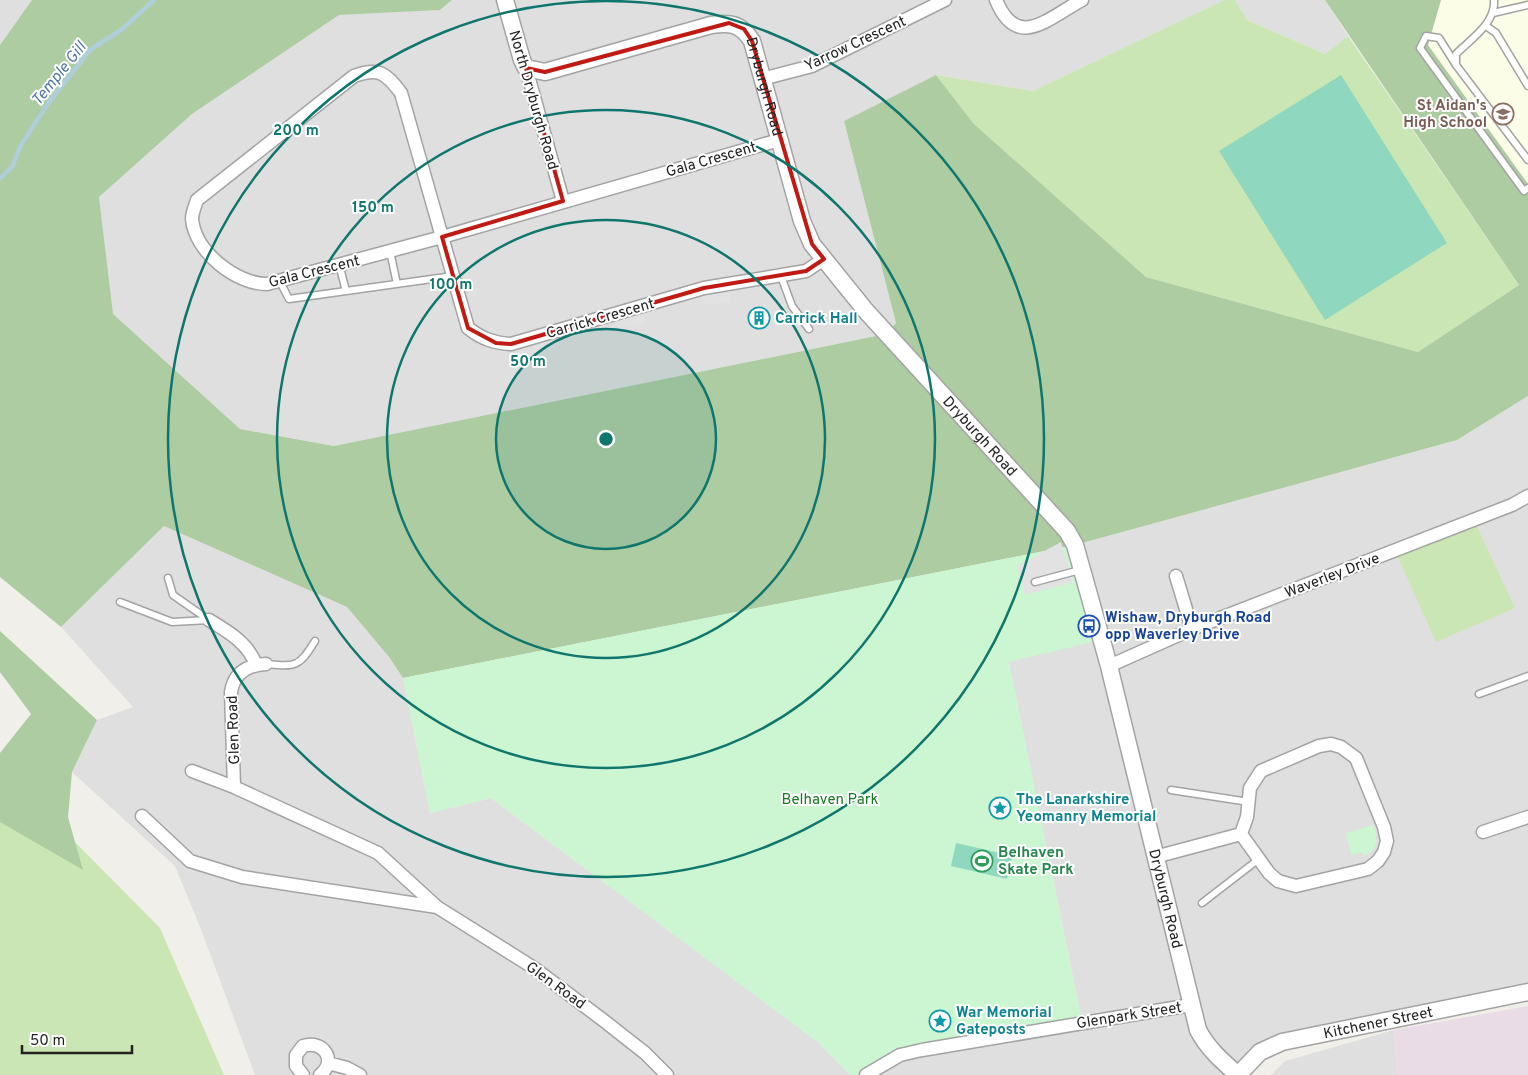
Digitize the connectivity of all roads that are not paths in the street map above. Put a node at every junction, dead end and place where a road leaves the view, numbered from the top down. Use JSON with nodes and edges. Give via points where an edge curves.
{"nodes":[{"id":1,"x":505,"y":0,"type":"edge"},
{"id":2,"x":945,"y":0,"type":"edge"},
{"id":3,"x":996,"y":0,"type":"edge"},
{"id":4,"x":1082,"y":0,"type":"edge"},
{"id":5,"x":1494,"y":0,"type":"edge"},
{"id":6,"x":1528,"y":5,"type":"edge"},
{"id":7,"x":1493,"y":13,"type":"junction"},
{"id":8,"x":1486,"y":26,"type":"junction"},
{"id":9,"x":1456,"y":65,"type":"junction"},
{"id":10,"x":526,"y":68,"type":"junction"},
{"id":11,"x":762,"y":79,"type":"junction"},
{"id":12,"x":1528,"y":86,"type":"edge"},
{"id":13,"x":779,"y":140,"type":"junction"},
{"id":14,"x":1528,"y":160,"type":"edge"},
{"id":15,"x":1528,"y":188,"type":"edge"},
{"id":16,"x":564,"y":201,"type":"junction"},
{"id":17,"x":442,"y":238,"type":"junction"},
{"id":18,"x":390,"y":251,"type":"junction"},
{"id":19,"x":824,"y":259,"type":"junction"},
{"id":20,"x":339,"y":264,"type":"junction"},
{"id":21,"x":453,"y":276,"type":"junction"},
{"id":22,"x":781,"y":276,"type":"junction"},
{"id":23,"x":279,"y":280,"type":"junction"},
{"id":24,"x":397,"y":284,"type":"junction"},
{"id":25,"x":346,"y":291,"type":"junction"},
{"id":26,"x":809,"y":329,"type":"dead end"},
{"id":27,"x":1528,"y":496,"type":"edge"},
{"id":28,"x":1081,"y":570,"type":"junction"},
{"id":29,"x":1176,"y":576,"type":"dead end"},
{"id":30,"x":168,"y":578,"type":"dead end"},
{"id":31,"x":1035,"y":582,"type":"dead end"},
{"id":32,"x":120,"y":602,"type":"dead end"},
{"id":33,"x":209,"y":620,"type":"junction"},
{"id":34,"x":1192,"y":629,"type":"junction"},
{"id":35,"x":315,"y":641,"type":"dead end"},
{"id":36,"x":261,"y":665,"type":"junction"},
{"id":37,"x":1109,"y":666,"type":"junction"},
{"id":38,"x":1528,"y":676,"type":"edge"},
{"id":39,"x":1479,"y":694,"type":"dead end"},
{"id":40,"x":192,"y":771,"type":"dead end"},
{"id":41,"x":234,"y":787,"type":"junction"},
{"id":42,"x":1171,"y":790,"type":"dead end"},
{"id":43,"x":1249,"y":802,"type":"junction"},
{"id":44,"x":142,"y":816,"type":"dead end"},
{"id":45,"x":1528,"y":817,"type":"edge"},
{"id":46,"x":1483,"y":832,"type":"dead end"},
{"id":47,"x":1241,"y":834,"type":"junction"},
{"id":48,"x":1155,"y":857,"type":"junction"},
{"id":49,"x":1259,"y":858,"type":"junction"},
{"id":50,"x":1202,"y":903,"type":"dead end"},
{"id":51,"x":437,"y":906,"type":"junction"},
{"id":52,"x":1528,"y":992,"type":"edge"},
{"id":53,"x":1191,"y":1004,"type":"junction"},
{"id":54,"x":328,"y":1063,"type":"junction"},
{"id":55,"x":303,"y":1075,"type":"edge"},
{"id":56,"x":320,"y":1075,"type":"edge"},
{"id":57,"x":360,"y":1075,"type":"edge"},
{"id":58,"x":667,"y":1075,"type":"edge"},
{"id":59,"x":866,"y":1075,"type":"edge"},
{"id":60,"x":1238,"y":1075,"type":"edge"}],
"edges":[{"from":1,"to":10,"type":"street","name":"North Dryburgh Road"},
{"from":2,"to":11,"type":"street","name":"Yarrow Crescent","via":[[812,66]]},
{"from":3,"to":4,"type":"street","via":[[1002,16],[1014,27],[1028,29]]},
{"from":5,"to":7,"type":"lane"},
{"from":6,"to":7,"type":"lane"},
{"from":7,"to":8,"type":"lane"},
{"from":8,"to":9,"type":"lane","via":[[1456,54]]},
{"from":8,"to":12,"type":"lane","via":[[1496,32]]},
{"from":9,"to":14,"type":"lane"},
{"from":9,"to":15,"type":"lane","via":[[1439,38],[1426,36],[1420,48],[1524,191]]},
{"from":10,"to":11,"type":"street","name":"Dryburgh Road","via":[[546,72],[730,22],[744,29],[752,41]]},
{"from":10,"to":16,"type":"street","name":"North Dryburgh Road"},
{"from":11,"to":13,"type":"street","name":"Dryburgh Road"},
{"from":13,"to":16,"type":"street","name":"Gala Crescent"},
{"from":13,"to":19,"type":"street","name":"Dryburgh Road","via":[[802,221],[812,244]]},
{"from":16,"to":17,"type":"street","name":"Gala Crescent"},
{"from":17,"to":18,"type":"street","name":"Gala Crescent"},
{"from":17,"to":21,"type":"street","name":"Carrick Crescent"},
{"from":17,"to":23,"type":"street","name":"Gala Crescent","via":[[402,93],[381,72],[367,72],[354,76],[197,200],[192,218],[197,238],[206,252],[241,279],[254,284]]},
{"from":18,"to":20,"type":"street","name":"Gala Crescent"},
{"from":18,"to":24,"type":"lane"},
{"from":19,"to":22,"type":"street","name":"Carrick Crescent","via":[[806,271]]},
{"from":19,"to":28,"type":"street","name":"Dryburgh Road","via":[[886,334],[1067,531],[1075,545]]},
{"from":20,"to":23,"type":"street","name":"Gala Crescent"},
{"from":20,"to":25,"type":"lane"},
{"from":21,"to":22,"type":"street","name":"Carrick Crescent","via":[[468,328],[479,337],[511,344],[704,288]]},
{"from":21,"to":24,"type":"lane"},
{"from":22,"to":26,"type":"lane","via":[[792,306]]},
{"from":23,"to":25,"type":"lane","via":[[289,300]]},
{"from":24,"to":25,"type":"lane"},
{"from":27,"to":34,"type":"street","name":"Waverley Drive","via":[[1497,511]]},
{"from":28,"to":31,"type":"lane"},
{"from":28,"to":37,"type":"street","name":"Dryburgh Road"},
{"from":29,"to":34,"type":"street"},
{"from":30,"to":33,"type":"lane","via":[[173,595]]},
{"from":32,"to":33,"type":"lane","via":[[172,622]]},
{"from":33,"to":36,"type":"street","via":[[251,651]]},
{"from":34,"to":37,"type":"street","name":"Waverley Drive"},
{"from":35,"to":36,"type":"lane","via":[[304,660],[291,667]]},
{"from":36,"to":41,"type":"street","name":"Glen Road","via":[[240,672],[230,692]]},
{"from":37,"to":48,"type":"street","name":"Dryburgh Road"},
{"from":38,"to":39,"type":"lane"},
{"from":40,"to":41,"type":"street","name":"Glen Road"},
{"from":41,"to":51,"type":"street","name":"Glen Road","via":[[378,852]]},
{"from":42,"to":43,"type":"lane"},
{"from":43,"to":47,"type":"street"},
{"from":43,"to":49,"type":"street","via":[[1254,779],[1269,766],[1318,746],[1331,744],[1342,747],[1356,758],[1387,841],[1384,852],[1368,870],[1296,886],[1278,881]]},
{"from":44,"to":51,"type":"street","name":"Glen Road","via":[[190,861],[242,877]]},
{"from":45,"to":46,"type":"street"},
{"from":47,"to":48,"type":"street"},
{"from":47,"to":49,"type":"street"},
{"from":48,"to":53,"type":"street","name":"Dryburgh Road"},
{"from":49,"to":50,"type":"lane"},
{"from":51,"to":58,"type":"street","name":"Glen Road","via":[[534,968],[604,1020]]},
{"from":52,"to":60,"type":"street","name":"Kitchener Street","via":[[1282,1042],[1260,1052]]},
{"from":53,"to":59,"type":"street","name":"Glenpark Street","via":[[922,1050],[900,1055]]},
{"from":53,"to":60,"type":"street","name":"Dryburgh Road","via":[[1205,1043]]},
{"from":54,"to":55,"type":"street","via":[[328,1054],[320,1045],[303,1046],[295,1060]]},
{"from":54,"to":56,"type":"street"},
{"from":54,"to":57,"type":"street"}]}
